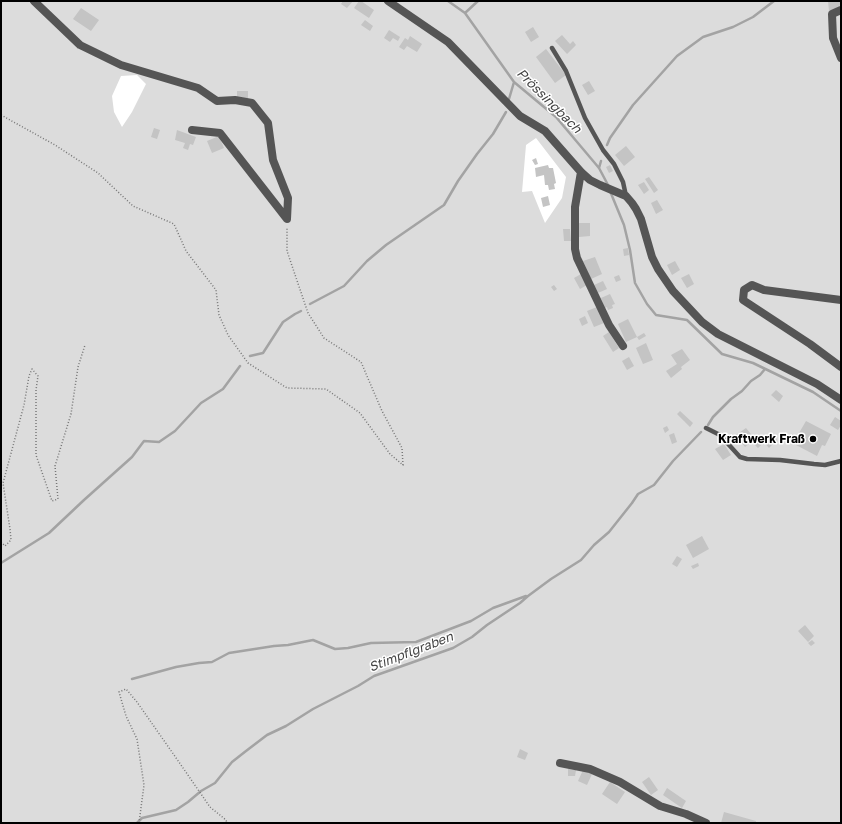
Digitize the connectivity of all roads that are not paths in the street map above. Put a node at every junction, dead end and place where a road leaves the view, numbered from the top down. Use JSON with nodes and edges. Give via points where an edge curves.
{"nodes":[{"id":1,"x":34,"y":1,"type":"edge"},
{"id":2,"x":388,"y":1,"type":"edge"},
{"id":3,"x":841,"y":10,"type":"edge"},
{"id":4,"x":552,"y":48,"type":"dead end"},
{"id":5,"x":841,"y":58,"type":"edge"},
{"id":6,"x":192,"y":130,"type":"dead end"},
{"id":7,"x":581,"y":172,"type":"junction"},
{"id":8,"x":626,"y":196,"type":"junction"},
{"id":9,"x":841,"y":300,"type":"edge"},
{"id":10,"x":623,"y":346,"type":"dead end"},
{"id":11,"x":841,"y":367,"type":"edge"},
{"id":12,"x":841,"y":400,"type":"edge"},
{"id":13,"x":706,"y":428,"type":"dead end"},
{"id":14,"x":841,"y":461,"type":"edge"},
{"id":15,"x":560,"y":763,"type":"dead end"},
{"id":16,"x":706,"y":823,"type":"edge"}],
"edges":[{"from":1,"to":6,"type":"street","via":[[80,45],[121,65],[198,88],[217,100],[252,103],[268,123],[273,160],[288,198],[287,219],[220,133]]},
{"from":2,"to":7,"type":"street","via":[[448,42],[520,116],[545,131]]},
{"from":3,"to":5,"type":"street","via":[[832,14],[833,38]]},
{"from":4,"to":8,"type":"lane","via":[[566,71],[585,118],[623,182]]},
{"from":7,"to":8,"type":"street","via":[[590,180]]},
{"from":7,"to":10,"type":"street","via":[[575,207],[577,258],[609,325]]},
{"from":8,"to":12,"type":"street","via":[[641,218],[652,257],[661,274],[702,322],[718,334],[817,384]]},
{"from":9,"to":11,"type":"street","via":[[764,290],[752,285],[744,290],[743,300]]},
{"from":13,"to":14,"type":"lane","via":[[720,435],[740,457],[746,459],[826,465]]},
{"from":15,"to":16,"type":"street","via":[[590,769],[620,782],[660,806]]}]}
